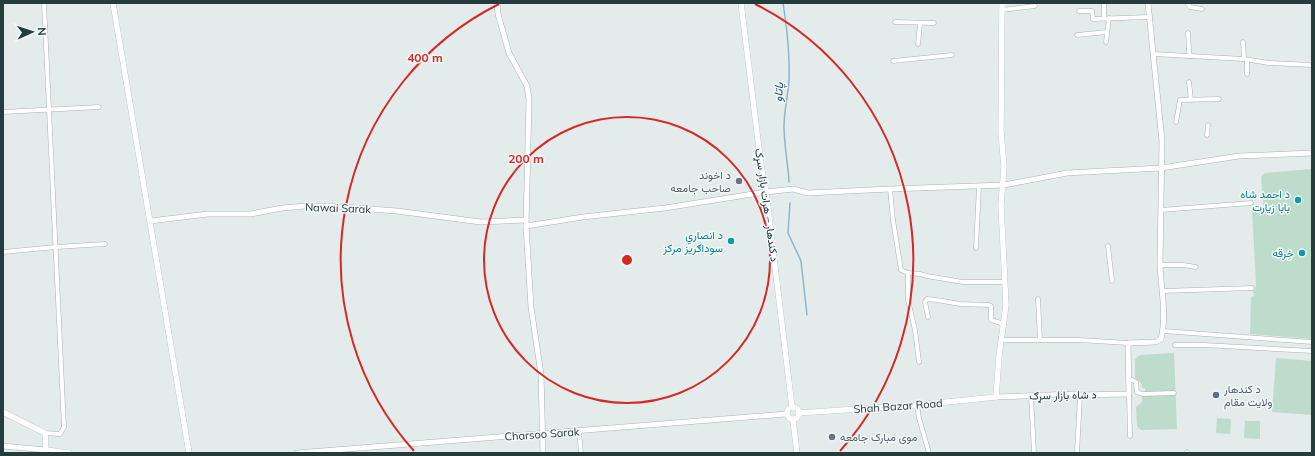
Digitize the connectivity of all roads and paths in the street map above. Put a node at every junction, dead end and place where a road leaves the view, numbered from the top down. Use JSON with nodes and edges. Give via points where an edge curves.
{"nodes":[{"id":1,"x":44,"y":3,"type":"edge"},
{"id":2,"x":113,"y":3,"type":"edge"},
{"id":3,"x":497,"y":3,"type":"edge"},
{"id":4,"x":741,"y":3,"type":"edge"},
{"id":5,"x":1002,"y":3,"type":"edge"},
{"id":6,"x":1104,"y":3,"type":"edge"},
{"id":7,"x":1148,"y":3,"type":"edge"},
{"id":8,"x":1187,"y":3,"type":"edge"},
{"id":9,"x":1035,"y":6,"type":"dead end"},
{"id":10,"x":1202,"y":9,"type":"dead end"},
{"id":11,"x":1002,"y":10,"type":"junction"},
{"id":12,"x":1079,"y":11,"type":"dead end"},
{"id":13,"x":1104,"y":18,"type":"junction"},
{"id":14,"x":1109,"y":18,"type":"junction"},
{"id":15,"x":1149,"y":18,"type":"junction"},
{"id":16,"x":895,"y":22,"type":"dead end"},
{"id":17,"x":934,"y":23,"type":"dead end"},
{"id":18,"x":920,"y":24,"type":"junction"},
{"id":19,"x":1107,"y":32,"type":"junction"},
{"id":20,"x":1188,"y":32,"type":"dead end"},
{"id":21,"x":1077,"y":35,"type":"dead end"},
{"id":22,"x":1106,"y":42,"type":"dead end"},
{"id":23,"x":1244,"y":42,"type":"dead end"},
{"id":24,"x":918,"y":44,"type":"dead end"},
{"id":25,"x":1153,"y":54,"type":"junction"},
{"id":26,"x":952,"y":55,"type":"dead end"},
{"id":27,"x":1190,"y":56,"type":"junction"},
{"id":28,"x":1245,"y":60,"type":"junction"},
{"id":29,"x":893,"y":61,"type":"dead end"},
{"id":30,"x":1312,"y":65,"type":"edge"},
{"id":31,"x":1247,"y":74,"type":"dead end"},
{"id":32,"x":1189,"y":82,"type":"dead end"},
{"id":33,"x":1219,"y":99,"type":"dead end"},
{"id":34,"x":1191,"y":100,"type":"junction"},
{"id":35,"x":99,"y":107,"type":"dead end"},
{"id":36,"x":49,"y":110,"type":"junction"},
{"id":37,"x":3,"y":112,"type":"edge"},
{"id":38,"x":1176,"y":122,"type":"dead end"},
{"id":39,"x":1208,"y":125,"type":"dead end"},
{"id":40,"x":1207,"y":135,"type":"dead end"},
{"id":41,"x":1312,"y":153,"type":"edge"},
{"id":42,"x":1161,"y":168,"type":"junction"},
{"id":43,"x":1004,"y":185,"type":"junction"},
{"id":44,"x":979,"y":186,"type":"junction"},
{"id":45,"x":890,"y":189,"type":"junction"},
{"id":46,"x":766,"y":192,"type":"junction"},
{"id":47,"x":1250,"y":203,"type":"dead end"},
{"id":48,"x":1162,"y":210,"type":"junction"},
{"id":49,"x":150,"y":221,"type":"junction"},
{"id":50,"x":526,"y":223,"type":"junction"},
{"id":51,"x":105,"y":244,"type":"dead end"},
{"id":52,"x":1108,"y":246,"type":"dead end"},
{"id":53,"x":56,"y":247,"type":"junction"},
{"id":54,"x":976,"y":248,"type":"dead end"},
{"id":55,"x":3,"y":252,"type":"edge"},
{"id":56,"x":1160,"y":265,"type":"junction"},
{"id":57,"x":1196,"y":267,"type":"dead end"},
{"id":58,"x":908,"y":273,"type":"junction"},
{"id":59,"x":1112,"y":281,"type":"dead end"},
{"id":60,"x":1005,"y":282,"type":"junction"},
{"id":61,"x":1252,"y":288,"type":"dead end"},
{"id":62,"x":1163,"y":291,"type":"junction"},
{"id":63,"x":1038,"y":299,"type":"dead end"},
{"id":64,"x":928,"y":317,"type":"dead end"},
{"id":65,"x":1004,"y":324,"type":"junction"},
{"id":66,"x":1163,"y":331,"type":"junction"},
{"id":67,"x":1001,"y":340,"type":"junction"},
{"id":68,"x":1040,"y":340,"type":"junction"},
{"id":69,"x":1312,"y":342,"type":"edge"},
{"id":70,"x":1128,"y":343,"type":"junction"},
{"id":71,"x":1175,"y":345,"type":"dead end"},
{"id":72,"x":1312,"y":351,"type":"edge"},
{"id":73,"x":918,"y":362,"type":"dead end"},
{"id":74,"x":1130,"y":379,"type":"dead end"},
{"id":75,"x":1174,"y":392,"type":"dead end"},
{"id":76,"x":1129,"y":394,"type":"junction"},
{"id":77,"x":1080,"y":395,"type":"junction"},
{"id":78,"x":1031,"y":396,"type":"junction"},
{"id":79,"x":996,"y":397,"type":"junction"},
{"id":80,"x":917,"y":405,"type":"junction"},
{"id":81,"x":792,"y":407,"type":"junction"},
{"id":82,"x":3,"y":412,"type":"edge"},
{"id":83,"x":799,"y":413,"type":"junction"},
{"id":84,"x":786,"y":414,"type":"junction"},
{"id":85,"x":793,"y":420,"type":"junction"},
{"id":86,"x":579,"y":431,"type":"junction"},
{"id":87,"x":45,"y":434,"type":"junction"},
{"id":88,"x":542,"y":434,"type":"junction"},
{"id":89,"x":1130,"y":436,"type":"dead end"},
{"id":90,"x":3,"y":446,"type":"edge"},
{"id":91,"x":46,"y":450,"type":"junction"},
{"id":92,"x":345,"y":451,"type":"edge"},
{"id":93,"x":69,"y":453,"type":"edge"},
{"id":94,"x":189,"y":453,"type":"edge"},
{"id":95,"x":297,"y":453,"type":"edge"},
{"id":96,"x":543,"y":453,"type":"edge"},
{"id":97,"x":581,"y":453,"type":"edge"},
{"id":98,"x":797,"y":453,"type":"edge"},
{"id":99,"x":929,"y":453,"type":"edge"},
{"id":100,"x":1034,"y":453,"type":"edge"},
{"id":101,"x":1077,"y":453,"type":"edge"}],
"edges":[{"from":1,"to":36,"type":"street"},
{"from":2,"to":49,"type":"main road"},
{"from":3,"to":50,"type":"street","via":[[509,52],[527,86],[529,99]]},
{"from":4,"to":46,"type":"main road","name":"د کندهار – هرات بازار سړک"},
{"from":5,"to":11,"type":"main road"},
{"from":6,"to":13,"type":"street"},
{"from":7,"to":15,"type":"street"},
{"from":8,"to":10,"type":"street","via":[[1192,8]]},
{"from":9,"to":11,"type":"street"},
{"from":11,"to":43,"type":"main road","via":[[1001,131]]},
{"from":12,"to":13,"type":"street","via":[[1092,11],[1093,19]]},
{"from":13,"to":14,"type":"street"},
{"from":14,"to":15,"type":"street"},
{"from":14,"to":19,"type":"street"},
{"from":15,"to":25,"type":"street"},
{"from":16,"to":18,"type":"street"},
{"from":17,"to":18,"type":"street"},
{"from":18,"to":24,"type":"street"},
{"from":19,"to":21,"type":"street"},
{"from":19,"to":22,"type":"street"},
{"from":20,"to":27,"type":"street"},
{"from":23,"to":28,"type":"street"},
{"from":25,"to":27,"type":"street"},
{"from":25,"to":42,"type":"street","via":[[1162,141]]},
{"from":26,"to":29,"type":"street"},
{"from":27,"to":28,"type":"street"},
{"from":28,"to":30,"type":"street"},
{"from":28,"to":31,"type":"street"},
{"from":32,"to":34,"type":"street"},
{"from":33,"to":34,"type":"street"},
{"from":34,"to":38,"type":"street","via":[[1179,100]]},
{"from":35,"to":36,"type":"street"},
{"from":36,"to":37,"type":"street"},
{"from":36,"to":53,"type":"street"},
{"from":39,"to":40,"type":"street"},
{"from":41,"to":42,"type":"street","name":"Nawai Sarak","via":[[1239,156]]},
{"from":42,"to":43,"type":"street","name":"Nawai Sarak","via":[[1067,173]]},
{"from":42,"to":48,"type":"street"},
{"from":43,"to":44,"type":"street","name":"Nawai Sarak"},
{"from":43,"to":60,"type":"main road","via":[[1001,205]]},
{"from":44,"to":45,"type":"street","name":"Nawai Sarak"},
{"from":44,"to":54,"type":"street"},
{"from":45,"to":46,"type":"street","name":"Nawai Sarak","via":[[808,194],[793,189]]},
{"from":45,"to":58,"type":"street","via":[[901,270]]},
{"from":46,"to":50,"type":"street","name":"Nawai Sarak","via":[[665,208]]},
{"from":46,"to":81,"type":"main road","name":"د کندهار – هرات بازار سړک"},
{"from":47,"to":48,"type":"street"},
{"from":48,"to":56,"type":"street"},
{"from":49,"to":50,"type":"street","name":"Nawai Sarak","via":[[208,214],[251,214],[282,208],[330,206],[481,222]]},
{"from":49,"to":94,"type":"main road"},
{"from":50,"to":88,"type":"street","via":[[531,307],[541,374]]},
{"from":51,"to":53,"type":"street"},
{"from":52,"to":59,"type":"street"},
{"from":53,"to":55,"type":"street"},
{"from":53,"to":87,"type":"street","via":[[64,427],[60,434]]},
{"from":56,"to":57,"type":"street"},
{"from":56,"to":62,"type":"street"},
{"from":58,"to":60,"type":"street","via":[[963,282]]},
{"from":58,"to":73,"type":"street","via":[[908,300],[915,330]]},
{"from":60,"to":65,"type":"main road"},
{"from":61,"to":62,"type":"street"},
{"from":62,"to":66,"type":"street"},
{"from":63,"to":68,"type":"street"},
{"from":64,"to":65,"type":"street","via":[[925,306],[927,300],[989,304],[990,320]]},
{"from":65,"to":67,"type":"main road"},
{"from":66,"to":69,"type":"street"},
{"from":66,"to":70,"type":"street","via":[[1161,339],[1156,342]]},
{"from":67,"to":68,"type":"street"},
{"from":67,"to":79,"type":"main road"},
{"from":68,"to":70,"type":"street"},
{"from":70,"to":76,"type":"street"},
{"from":71,"to":72,"type":"street"},
{"from":74,"to":75,"type":"street","via":[[1136,382],[1137,392],[1142,394]]},
{"from":76,"to":77,"type":"street","name":"د شاه بازار سړګ"},
{"from":76,"to":89,"type":"street"},
{"from":77,"to":78,"type":"street","name":"د شاه بازار سړګ"},
{"from":77,"to":101,"type":"street"},
{"from":78,"to":79,"type":"street","name":"د شاه بازار سړګ"},
{"from":78,"to":100,"type":"street"},
{"from":79,"to":80,"type":"main road","name":"Shah Bazar Road"},
{"from":80,"to":83,"type":"main road","name":"Shah Bazar Road"},
{"from":80,"to":99,"type":"street"},
{"from":81,"to":83,"type":"main road"},
{"from":81,"to":84,"type":"main road"},
{"from":82,"to":87,"type":"main road"},
{"from":83,"to":85,"type":"main road"},
{"from":84,"to":85,"type":"main road"},
{"from":84,"to":86,"type":"street","name":"Charsoo Sarak"},
{"from":85,"to":98,"type":"main road"},
{"from":86,"to":88,"type":"street","name":"Charsoo Sarak"},
{"from":86,"to":97,"type":"street"},
{"from":87,"to":91,"type":"main road"},
{"from":88,"to":92,"type":"street","name":"Charsoo Sarak"},
{"from":88,"to":96,"type":"street"},
{"from":90,"to":91,"type":"street"},
{"from":91,"to":93,"type":"main road"},
{"from":92,"to":95,"type":"street","name":"Charsoo Sarak"}]}
